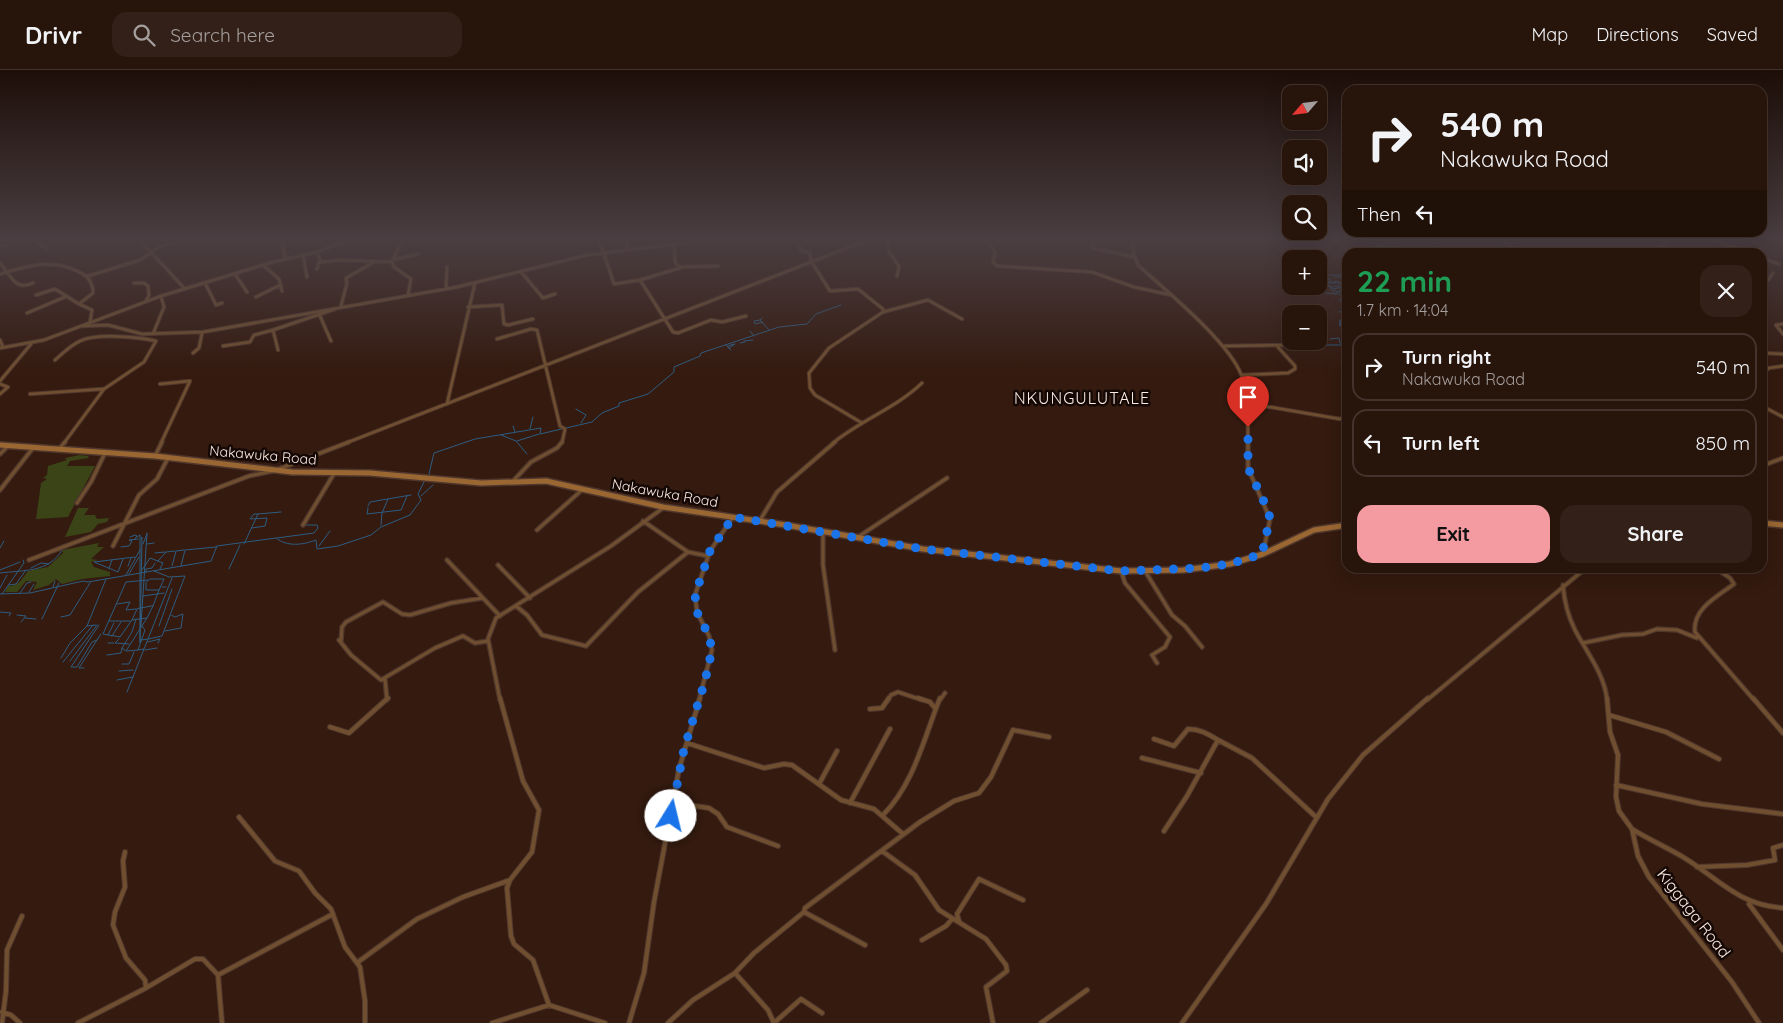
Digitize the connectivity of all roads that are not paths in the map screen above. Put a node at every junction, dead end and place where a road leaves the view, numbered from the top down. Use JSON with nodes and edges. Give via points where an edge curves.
{"nodes":[{"id":1,"x":16,"y":283,"type":"edge"},
{"id":2,"x":32,"y":283,"type":"edge"},
{"id":3,"x":91,"y":283,"type":"edge"},
{"id":4,"x":145,"y":283,"type":"edge"},
{"id":5,"x":180,"y":283,"type":"edge"},
{"id":6,"x":204,"y":283,"type":"edge"},
{"id":7,"x":206,"y":283,"type":"edge"},
{"id":8,"x":241,"y":283,"type":"edge"},
{"id":9,"x":346,"y":283,"type":"edge"},
{"id":10,"x":410,"y":283,"type":"edge"},
{"id":11,"x":447,"y":283,"type":"edge"},
{"id":12,"x":473,"y":283,"type":"edge"},
{"id":13,"x":475,"y":283,"type":"edge"},
{"id":14,"x":531,"y":283,"type":"edge"},
{"id":15,"x":642,"y":283,"type":"edge"},
{"id":16,"x":754,"y":283,"type":"edge"},
{"id":17,"x":825,"y":283,"type":"edge"},
{"id":18,"x":1124,"y":283,"type":"edge"},
{"id":19,"x":1158,"y":283,"type":"edge"},
{"id":20,"x":280,"y":285,"type":"joint"},
{"id":21,"x":185,"y":289,"type":"junction"},
{"id":22,"x":446,"y":289,"type":"junction"},
{"id":23,"x":282,"y":291,"type":"dead end"},
{"id":24,"x":246,"y":292,"type":"dead end"},
{"id":25,"x":555,"y":294,"type":"dead end"},
{"id":26,"x":36,"y":295,"type":"dead end"},
{"id":27,"x":408,"y":295,"type":"junction"},
{"id":28,"x":1171,"y":295,"type":"junction"},
{"id":29,"x":65,"y":296,"type":"junction"},
{"id":30,"x":161,"y":296,"type":"junction"},
{"id":31,"x":256,"y":297,"type":"dead end"},
{"id":32,"x":146,"y":302,"type":"junction"},
{"id":33,"x":222,"y":303,"type":"dead end"},
{"id":34,"x":79,"y":304,"type":"junction"},
{"id":35,"x":339,"y":308,"type":"junction"},
{"id":36,"x":468,"y":308,"type":"junction"},
{"id":37,"x":883,"y":312,"type":"junction"},
{"id":38,"x":27,"y":313,"type":"dead end"},
{"id":39,"x":320,"y":316,"type":"junction"},
{"id":40,"x":746,"y":316,"type":"dead end"},
{"id":41,"x":533,"y":319,"type":"dead end"},
{"id":42,"x":664,"y":319,"type":"junction"},
{"id":43,"x":962,"y":319,"type":"dead end"},
{"id":44,"x":90,"y":322,"type":"junction"},
{"id":45,"x":522,"y":322,"type":"junction"},
{"id":46,"x":1783,"y":324,"type":"edge"},
{"id":47,"x":82,"y":326,"type":"junction"},
{"id":48,"x":273,"y":330,"type":"junction"},
{"id":49,"x":524,"y":331,"type":"junction"},
{"id":50,"x":203,"y":332,"type":"junction"},
{"id":51,"x":153,"y":334,"type":"junction"},
{"id":52,"x":1783,"y":334,"type":"edge"},
{"id":53,"x":498,"y":339,"type":"dead end"},
{"id":54,"x":0,"y":340,"type":"edge"},
{"id":55,"x":331,"y":341,"type":"dead end"},
{"id":56,"x":31,"y":343,"type":"junction"},
{"id":57,"x":223,"y":346,"type":"dead end"},
{"id":58,"x":1223,"y":346,"type":"junction"},
{"id":59,"x":1276,"y":346,"type":"junction"},
{"id":60,"x":1282,"y":346,"type":"edge"},
{"id":61,"x":2,"y":348,"type":"edge"},
{"id":62,"x":278,"y":350,"type":"dead end"},
{"id":63,"x":193,"y":353,"type":"dead end"},
{"id":64,"x":1767,"y":353,"type":"edge"},
{"id":65,"x":1783,"y":354,"type":"edge"},
{"id":66,"x":56,"y":360,"type":"dead end"},
{"id":67,"x":546,"y":366,"type":"junction"},
{"id":68,"x":1783,"y":366,"type":"edge"},
{"id":69,"x":1767,"y":370,"type":"edge"},
{"id":70,"x":1241,"y":375,"type":"junction"},
{"id":71,"x":0,"y":382,"type":"edge"},
{"id":72,"x":922,"y":383,"type":"dead end"},
{"id":73,"x":160,"y":384,"type":"dead end"},
{"id":74,"x":104,"y":389,"type":"junction"},
{"id":75,"x":0,"y":394,"type":"edge"},
{"id":76,"x":30,"y":394,"type":"dead end"},
{"id":77,"x":1246,"y":403,"type":"junction"},
{"id":78,"x":447,"y":405,"type":"junction"},
{"id":79,"x":1767,"y":409,"type":"edge"},
{"id":80,"x":1783,"y":417,"type":"edge"},
{"id":81,"x":1342,"y":418,"type":"edge"},
{"id":82,"x":862,"y":423,"type":"junction"},
{"id":83,"x":0,"y":445,"type":"edge"},
{"id":84,"x":8,"y":446,"type":"junction"},
{"id":85,"x":33,"y":448,"type":"junction"},
{"id":86,"x":58,"y":450,"type":"junction"},
{"id":87,"x":105,"y":452,"type":"junction"},
{"id":88,"x":0,"y":454,"type":"edge"},
{"id":89,"x":155,"y":456,"type":"junction"},
{"id":90,"x":168,"y":458,"type":"junction"},
{"id":91,"x":1783,"y":458,"type":"edge"},
{"id":92,"x":1767,"y":464,"type":"edge"},
{"id":93,"x":277,"y":470,"type":"junction"},
{"id":94,"x":335,"y":472,"type":"junction"},
{"id":95,"x":948,"y":478,"type":"dead end"},
{"id":96,"x":514,"y":480,"type":"junction"},
{"id":97,"x":584,"y":489,"type":"junction"},
{"id":98,"x":0,"y":490,"type":"edge"},
{"id":99,"x":77,"y":503,"type":"dead end"},
{"id":100,"x":664,"y":507,"type":"junction"},
{"id":101,"x":733,"y":517,"type":"junction"},
{"id":102,"x":643,"y":521,"type":"junction"},
{"id":103,"x":759,"y":522,"type":"junction"},
{"id":104,"x":124,"y":523,"type":"junction"},
{"id":105,"x":1767,"y":523,"type":"edge"},
{"id":106,"x":303,"y":525,"type":"dead end"},
{"id":107,"x":1783,"y":525,"type":"edge"},
{"id":108,"x":1342,"y":526,"type":"edge"},
{"id":109,"x":537,"y":530,"type":"dead end"},
{"id":110,"x":823,"y":532,"type":"junction"},
{"id":111,"x":857,"y":538,"type":"junction"},
{"id":112,"x":113,"y":546,"type":"dead end"},
{"id":113,"x":688,"y":552,"type":"junction"},
{"id":114,"x":1262,"y":554,"type":"junction"},
{"id":115,"x":708,"y":556,"type":"junction"},
{"id":116,"x":29,"y":560,"type":"dead end"},
{"id":117,"x":447,"y":560,"type":"dead end"},
{"id":118,"x":498,"y":565,"type":"dead end"},
{"id":119,"x":1121,"y":571,"type":"junction"},
{"id":120,"x":1145,"y":571,"type":"junction"},
{"id":121,"x":1579,"y":573,"type":"edge"},
{"id":122,"x":1721,"y":573,"type":"edge"},
{"id":123,"x":1563,"y":585,"type":"junction"},
{"id":124,"x":483,"y":598,"type":"junction"},
{"id":125,"x":530,"y":598,"type":"junction"},
{"id":126,"x":516,"y":606,"type":"junction"},
{"id":127,"x":500,"y":616,"type":"junction"},
{"id":128,"x":1698,"y":638,"type":"junction"},
{"id":129,"x":488,"y":641,"type":"junction"},
{"id":130,"x":1584,"y":643,"type":"junction"},
{"id":131,"x":1202,"y":647,"type":"dead end"},
{"id":132,"x":835,"y":650,"type":"dead end"},
{"id":133,"x":1157,"y":663,"type":"dead end"},
{"id":134,"x":385,"y":679,"type":"junction"},
{"id":135,"x":945,"y":694,"type":"dead end"},
{"id":136,"x":870,"y":709,"type":"dead end"},
{"id":137,"x":935,"y":709,"type":"junction"},
{"id":138,"x":1609,"y":715,"type":"junction"},
{"id":139,"x":330,"y":727,"type":"dead end"},
{"id":140,"x":890,"y":729,"type":"dead end"},
{"id":141,"x":1783,"y":733,"type":"edge"},
{"id":142,"x":1049,"y":737,"type":"dead end"},
{"id":143,"x":1154,"y":739,"type":"dead end"},
{"id":144,"x":1218,"y":740,"type":"junction"},
{"id":145,"x":687,"y":743,"type":"junction"},
{"id":146,"x":837,"y":751,"type":"dead end"},
{"id":147,"x":1142,"y":758,"type":"dead end"},
{"id":148,"x":1720,"y":759,"type":"dead end"},
{"id":149,"x":1201,"y":773,"type":"junction"},
{"id":150,"x":819,"y":784,"type":"junction"},
{"id":151,"x":1616,"y":785,"type":"junction"},
{"id":152,"x":674,"y":803,"type":"junction"},
{"id":153,"x":850,"y":803,"type":"junction"},
{"id":154,"x":1783,"y":814,"type":"edge"},
{"id":155,"x":883,"y":816,"type":"junction"},
{"id":156,"x":239,"y":817,"type":"dead end"},
{"id":157,"x":1316,"y":817,"type":"junction"},
{"id":158,"x":1632,"y":829,"type":"junction"},
{"id":159,"x":1164,"y":831,"type":"dead end"},
{"id":160,"x":903,"y":834,"type":"junction"},
{"id":161,"x":1783,"y":845,"type":"edge"},
{"id":162,"x":778,"y":846,"type":"dead end"},
{"id":163,"x":882,"y":851,"type":"junction"},
{"id":164,"x":125,"y":852,"type":"dead end"},
{"id":165,"x":1697,"y":867,"type":"junction"},
{"id":166,"x":510,"y":880,"type":"junction"},
{"id":167,"x":1024,"y":900,"type":"dead end"},
{"id":168,"x":1749,"y":904,"type":"junction"},
{"id":169,"x":1783,"y":908,"type":"edge"},
{"id":170,"x":804,"y":912,"type":"junction"},
{"id":171,"x":333,"y":914,"type":"junction"},
{"id":172,"x":22,"y":916,"type":"dead end"},
{"id":173,"x":952,"y":919,"type":"junction"},
{"id":174,"x":959,"y":921,"type":"junction"},
{"id":175,"x":922,"y":940,"type":"dead end"},
{"id":176,"x":865,"y":945,"type":"dead end"},
{"id":177,"x":1783,"y":950,"type":"edge"},
{"id":178,"x":358,"y":962,"type":"junction"},
{"id":179,"x":735,"y":973,"type":"junction"},
{"id":180,"x":218,"y":975,"type":"junction"},
{"id":181,"x":146,"y":988,"type":"junction"},
{"id":182,"x":1087,"y":990,"type":"dead end"},
{"id":183,"x":549,"y":1005,"type":"junction"},
{"id":184,"x":1,"y":1012,"type":"edge"},
{"id":185,"x":822,"y":1013,"type":"dead end"},
{"id":186,"x":2,"y":1023,"type":"edge"},
{"id":187,"x":20,"y":1023,"type":"edge"},
{"id":188,"x":78,"y":1023,"type":"edge"},
{"id":189,"x":222,"y":1023,"type":"edge"},
{"id":190,"x":365,"y":1023,"type":"edge"},
{"id":191,"x":492,"y":1023,"type":"edge"},
{"id":192,"x":605,"y":1023,"type":"edge"},
{"id":193,"x":629,"y":1023,"type":"edge"},
{"id":194,"x":668,"y":1023,"type":"edge"},
{"id":195,"x":774,"y":1023,"type":"edge"},
{"id":196,"x":993,"y":1023,"type":"edge"},
{"id":197,"x":1041,"y":1023,"type":"edge"},
{"id":198,"x":1182,"y":1023,"type":"edge"},
{"id":199,"x":1759,"y":1023,"type":"edge"}],
"edges":[{"from":1,"to":2,"type":"street","via":[[21,287]]},
{"from":3,"to":34,"type":"street","via":[[92,293]]},
{"from":4,"to":32,"type":"street","via":[[149,295]]},
{"from":5,"to":21,"type":"street"},
{"from":6,"to":21,"type":"street"},
{"from":7,"to":33,"type":"street","via":[[216,305]]},
{"from":8,"to":24,"type":"street"},
{"from":9,"to":35,"type":"street"},
{"from":10,"to":27,"type":"street"},
{"from":11,"to":22,"type":"street"},
{"from":12,"to":22,"type":"street"},
{"from":13,"to":36,"type":"street"},
{"from":14,"to":25,"type":"street","via":[[543,298]]},
{"from":15,"to":42,"type":"street"},
{"from":16,"to":42,"type":"street"},
{"from":17,"to":37,"type":"street","via":[[830,291],[858,289]]},
{"from":18,"to":28,"type":"street"},
{"from":19,"to":28,"type":"street"},
{"from":20,"to":23,"type":"street"},
{"from":20,"to":31,"type":"street"},
{"from":21,"to":30,"type":"street"},
{"from":22,"to":27,"type":"street"},
{"from":26,"to":29,"type":"street","via":[[52,289]]},
{"from":27,"to":35,"type":"street"},
{"from":28,"to":58,"type":"street"},
{"from":29,"to":34,"type":"street"},
{"from":29,"to":38,"type":"street"},
{"from":30,"to":32,"type":"street"},
{"from":30,"to":51,"type":"street","via":[[163,309]]},
{"from":32,"to":44,"type":"street"},
{"from":34,"to":44,"type":"street","via":[[92,310]]},
{"from":35,"to":39,"type":"street"},
{"from":35,"to":50,"type":"street"},
{"from":36,"to":45,"type":"street","via":[[499,304],[502,305],[504,324]]},
{"from":36,"to":78,"type":"street"},
{"from":37,"to":43,"type":"street","via":[[928,300]]},
{"from":37,"to":82,"type":"street","via":[[829,348],[808,373],[810,388],[815,395]]},
{"from":39,"to":48,"type":"street"},
{"from":39,"to":55,"type":"street"},
{"from":40,"to":42,"type":"street","via":[[722,322],[711,320],[678,333],[673,332]]},
{"from":41,"to":45,"type":"street"},
{"from":42,"to":67,"type":"street"},
{"from":44,"to":47,"type":"street"},
{"from":45,"to":49,"type":"street"},
{"from":46,"to":52,"type":"street","via":[[1776,326]]},
{"from":47,"to":51,"type":"street","via":[[108,325],[135,333]]},
{"from":47,"to":56,"type":"street"},
{"from":48,"to":57,"type":"street","via":[[254,335],[250,342]]},
{"from":48,"to":62,"type":"street"},
{"from":49,"to":53,"type":"street"},
{"from":49,"to":67,"type":"street","via":[[537,330]]},
{"from":50,"to":51,"type":"street"},
{"from":50,"to":63,"type":"street","via":[[199,348]]},
{"from":54,"to":61,"type":"street"},
{"from":56,"to":61,"type":"street"},
{"from":56,"to":71,"type":"street"},
{"from":58,"to":59,"type":"street"},
{"from":58,"to":70,"type":"street"},
{"from":59,"to":60,"type":"street"},
{"from":59,"to":70,"type":"street","via":[[1295,370]]},
{"from":64,"to":65,"type":"street"},
{"from":66,"to":74,"type":"street","via":[[82,339],[99,336],[156,341],[144,362]]},
{"from":67,"to":78,"type":"street"},
{"from":67,"to":96,"type":"street","via":[[560,426],[565,429],[564,439],[554,453],[535,460]]},
{"from":68,"to":69,"type":"street"},
{"from":70,"to":77,"type":"street"},
{"from":71,"to":75,"type":"street","via":[[8,387]]},
{"from":72,"to":82,"type":"street","via":[[906,398]]},
{"from":73,"to":89,"type":"street","via":[[190,381]]},
{"from":74,"to":76,"type":"street"},
{"from":74,"to":86,"type":"street"},
{"from":77,"to":81,"type":"street"},
{"from":77,"to":114,"type":"street","via":[[1248,468],[1270,518]]},
{"from":78,"to":93,"type":"street"},
{"from":79,"to":80,"type":"street"},
{"from":82,"to":103,"type":"street","via":[[846,432],[790,480],[771,500]]},
{"from":83,"to":84,"type":"main road","name":"Nakawuka Road"},
{"from":84,"to":85,"type":"main road","name":"Nakawuka Road"},
{"from":84,"to":88,"type":"street"},
{"from":85,"to":86,"type":"main road","name":"Nakawuka Road"},
{"from":85,"to":98,"type":"street"},
{"from":86,"to":87,"type":"main road","name":"Nakawuka Road"},
{"from":87,"to":89,"type":"main road","name":"Nakawuka Road"},
{"from":87,"to":99,"type":"street"},
{"from":89,"to":90,"type":"main road","name":"Nakawuka Road"},
{"from":90,"to":93,"type":"main road","name":"Nakawuka Road"},
{"from":90,"to":104,"type":"street","via":[[157,479],[139,495]]},
{"from":91,"to":92,"type":"street"},
{"from":93,"to":94,"type":"main road","name":"Nakawuka Road"},
{"from":93,"to":104,"type":"street","via":[[249,476]]},
{"from":94,"to":96,"type":"main road","name":"Nakawuka Road","via":[[481,483]]},
{"from":94,"to":106,"type":"street"},
{"from":95,"to":111,"type":"street"},
{"from":96,"to":97,"type":"main road","name":"Nakawuka Road","via":[[546,481]]},
{"from":97,"to":100,"type":"main road","name":"Nakawuka Road"},
{"from":97,"to":109,"type":"street"},
{"from":100,"to":101,"type":"main road","name":"Nakawuka Road"},
{"from":100,"to":102,"type":"street"},
{"from":101,"to":103,"type":"main road","name":"Nakawuka Road"},
{"from":101,"to":115,"type":"street"},
{"from":102,"to":113,"type":"street"},
{"from":102,"to":125,"type":"street","via":[[611,546]]},
{"from":103,"to":110,"type":"main road","name":"Nakawuka Road"},
{"from":104,"to":112,"type":"street"},
{"from":104,"to":116,"type":"street"},
{"from":105,"to":107,"type":"main road"},
{"from":108,"to":114,"type":"main road","name":"Nakawuka Road","via":[[1314,530]]},
{"from":110,"to":111,"type":"main road","name":"Nakawuka Road"},
{"from":110,"to":132,"type":"street","via":[[823,565]]},
{"from":111,"to":119,"type":"main road","name":"Nakawuka Road","via":[[977,556]]},
{"from":113,"to":115,"type":"street"},
{"from":113,"to":126,"type":"street","via":[[648,582],[586,646],[542,635]]},
{"from":114,"to":120,"type":"main road","name":"Nakawuka Road","via":[[1230,564]]},
{"from":115,"to":145,"type":"street","via":[[695,595],[697,612],[712,650]]},
{"from":117,"to":124,"type":"street"},
{"from":118,"to":125,"type":"street"},
{"from":119,"to":120,"type":"main road","name":"Nakawuka Road"},
{"from":119,"to":133,"type":"street","via":[[1125,583],[1168,634],[1168,642],[1152,655]]},
{"from":120,"to":131,"type":"street","via":[[1172,615]]},
{"from":121,"to":123,"type":"street"},
{"from":122,"to":128,"type":"street","via":[[1734,583],[1697,615],[1693,624]]},
{"from":123,"to":130,"type":"street","name":"Kiggaga Road","via":[[1564,598]]},
{"from":123,"to":157,"type":"street","via":[[1378,741],[1340,782]]},
{"from":124,"to":127,"type":"street"},
{"from":124,"to":134,"type":"street","via":[[410,615],[402,614],[383,602],[346,622],[340,641],[350,655],[371,673]]},
{"from":125,"to":126,"type":"street"},
{"from":126,"to":127,"type":"street"},
{"from":127,"to":129,"type":"street","via":[[493,622]]},
{"from":128,"to":130,"type":"street","via":[[1677,630],[1657,629]]},
{"from":128,"to":141,"type":"street"},
{"from":129,"to":134,"type":"street","via":[[475,643],[463,636],[450,640],[410,660]]},
{"from":129,"to":166,"type":"street","via":[[496,685],[523,780],[538,806],[532,852]]},
{"from":130,"to":138,"type":"street","name":"Kiggaga Road","via":[[1602,680]]},
{"from":134,"to":139,"type":"street","via":[[388,699],[356,727],[350,732]]},
{"from":135,"to":137,"type":"street","via":[[940,696]]},
{"from":136,"to":137,"type":"street","via":[[882,708],[891,695],[898,692],[930,702]]},
{"from":137,"to":155,"type":"street","via":[[918,757]]},
{"from":138,"to":148,"type":"street","via":[[1659,727]]},
{"from":138,"to":151,"type":"street","name":"Kiggaga Road","via":[[1610,732],[1618,755]]},
{"from":140,"to":153,"type":"street"},
{"from":142,"to":160,"type":"street","via":[[1013,730],[991,777],[979,793],[954,801]]},
{"from":143,"to":144,"type":"street","via":[[1174,746],[1188,729],[1193,729]]},
{"from":144,"to":149,"type":"street"},
{"from":144,"to":157,"type":"street","via":[[1252,758]]},
{"from":145,"to":150,"type":"street","via":[[764,768],[786,763]]},
{"from":145,"to":152,"type":"street"},
{"from":146,"to":150,"type":"street"},
{"from":147,"to":149,"type":"street"},
{"from":149,"to":159,"type":"street"},
{"from":150,"to":153,"type":"street","via":[[840,800]]},
{"from":151,"to":154,"type":"street","via":[[1702,804]]},
{"from":151,"to":158,"type":"street","name":"Kiggaga Road","via":[[1619,811]]},
{"from":152,"to":162,"type":"street","via":[[714,811],[727,827]]},
{"from":152,"to":193,"type":"street","via":[[644,973]]},
{"from":153,"to":155,"type":"street","via":[[874,809]]},
{"from":155,"to":160,"type":"street"},
{"from":156,"to":171,"type":"street","via":[[275,861],[300,871]]},
{"from":157,"to":198,"type":"street","via":[[1266,904]]},
{"from":158,"to":165,"type":"street"},
{"from":158,"to":199,"type":"street","name":"Kiggaga Road","via":[[1638,856],[1649,877],[1727,975]]},
{"from":160,"to":163,"type":"street"},
{"from":161,"to":165,"type":"street","via":[[1773,848],[1775,860]]},
{"from":163,"to":170,"type":"street","via":[[836,883]]},
{"from":163,"to":173,"type":"street","via":[[915,875],[934,904]]},
{"from":164,"to":181,"type":"street","via":[[122,860],[126,888],[113,911],[113,925],[119,931],[124,957],[145,980]]},
{"from":165,"to":168,"type":"street"},
{"from":166,"to":178,"type":"street","via":[[462,897],[417,919]]},
{"from":166,"to":183,"type":"street","via":[[507,888],[512,940],[533,960]]},
{"from":167,"to":174,"type":"street","via":[[979,879],[957,914]]},
{"from":168,"to":169,"type":"street"},
{"from":168,"to":177,"type":"street"},
{"from":170,"to":176,"type":"street"},
{"from":170,"to":179,"type":"street"},
{"from":171,"to":178,"type":"street","via":[[345,947]]},
{"from":171,"to":180,"type":"street","via":[[233,970]]},
{"from":172,"to":184,"type":"street","via":[[7,950],[6,991]]},
{"from":173,"to":174,"type":"street"},
{"from":173,"to":175,"type":"street"},
{"from":174,"to":196,"type":"street","via":[[986,939],[1006,965],[1007,971],[986,986]]},
{"from":178,"to":190,"type":"street","via":[[365,1001]]},
{"from":179,"to":194,"type":"street","via":[[692,1000]]},
{"from":179,"to":195,"type":"street","via":[[768,1010]]},
{"from":180,"to":181,"type":"street","via":[[199,958]]},
{"from":180,"to":189,"type":"street"},
{"from":181,"to":188,"type":"street"},
{"from":182,"to":197,"type":"street"},
{"from":183,"to":191,"type":"street"},
{"from":183,"to":192,"type":"street"},
{"from":184,"to":186,"type":"street"},
{"from":184,"to":187,"type":"street"},
{"from":185,"to":195,"type":"street","via":[[801,999]]}]}
